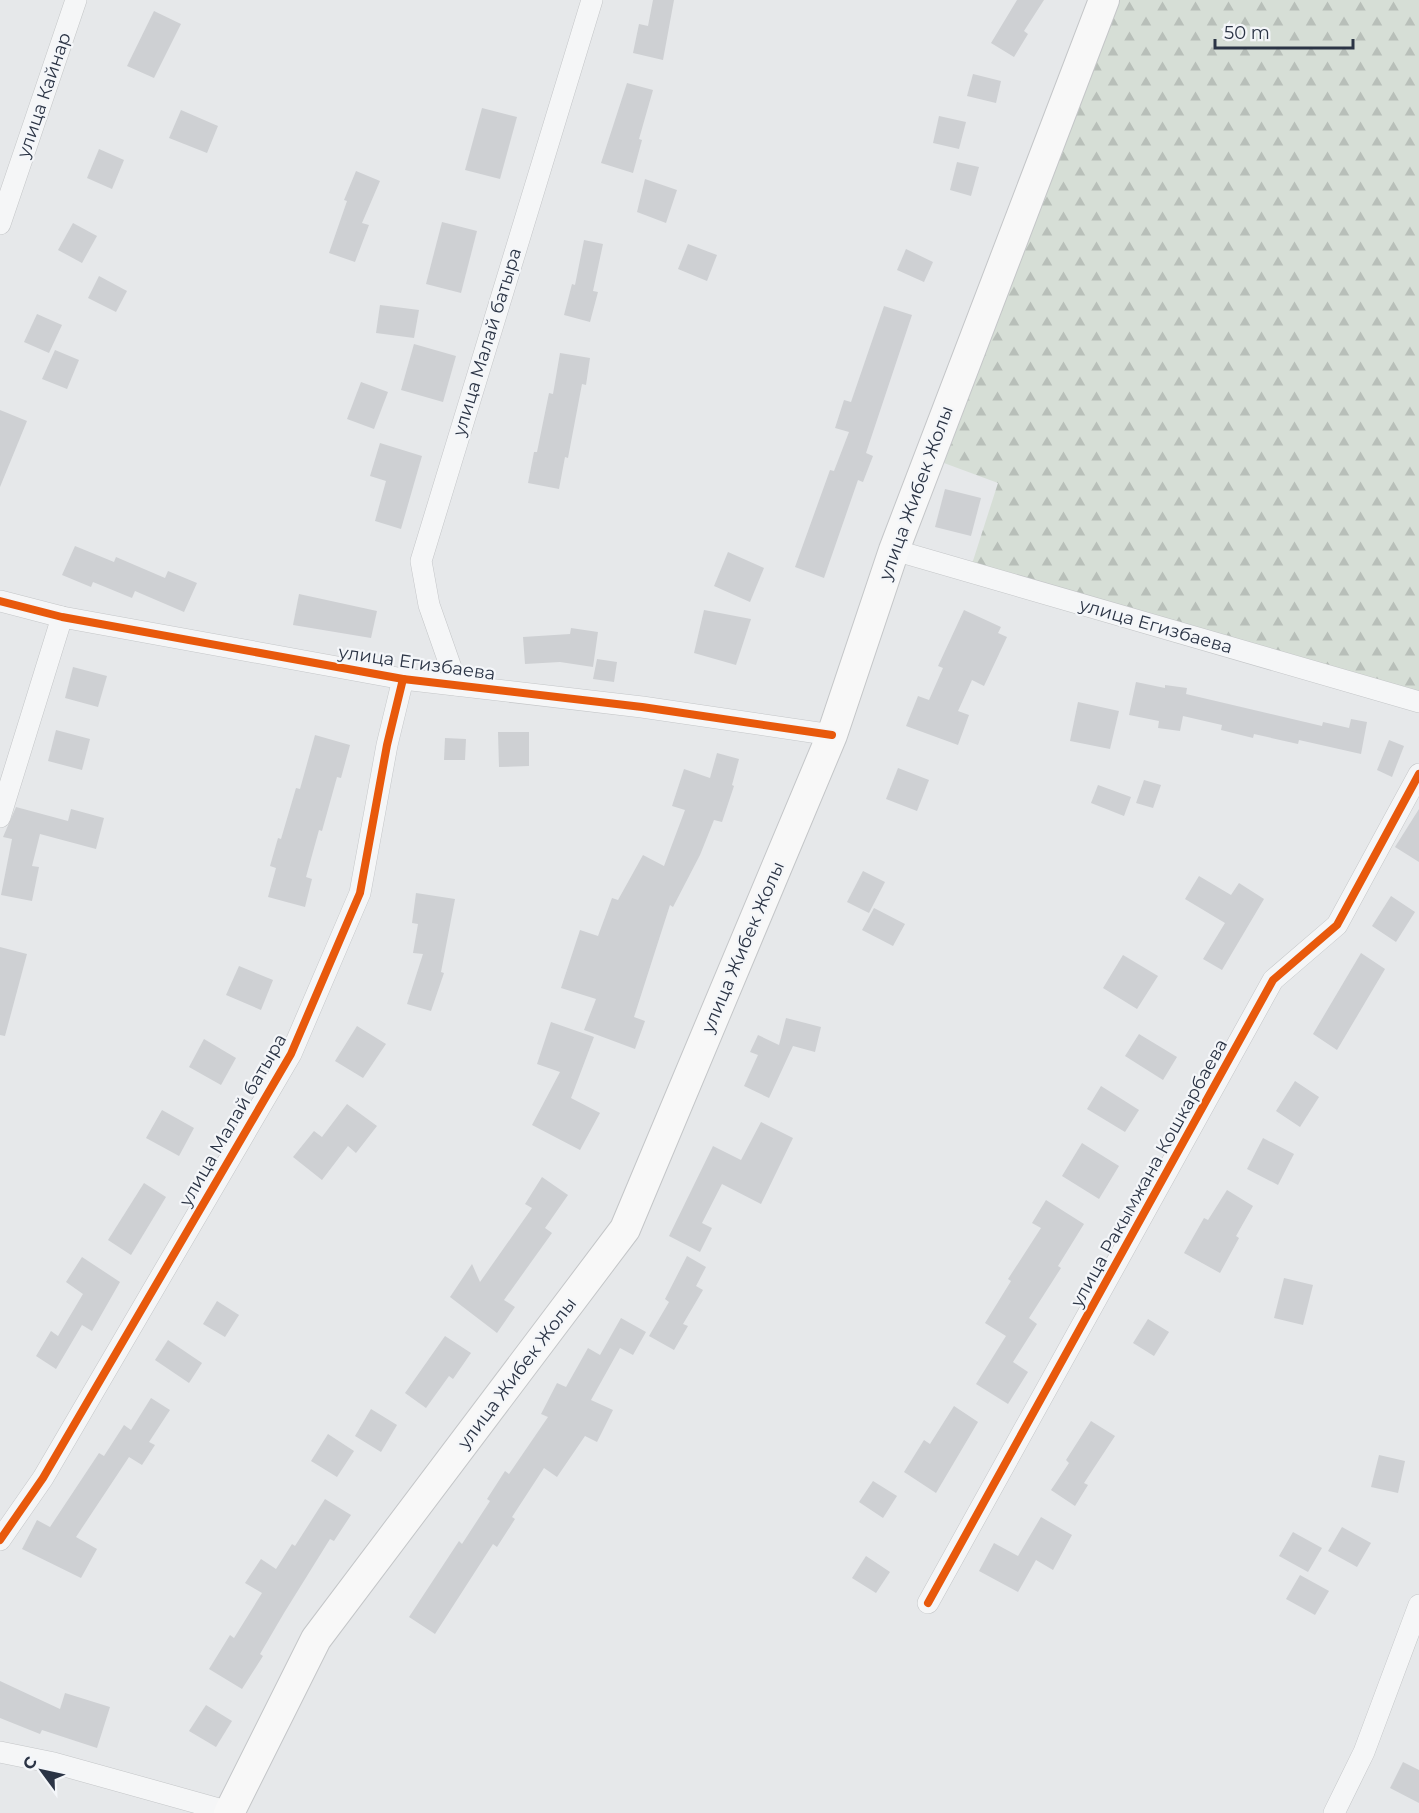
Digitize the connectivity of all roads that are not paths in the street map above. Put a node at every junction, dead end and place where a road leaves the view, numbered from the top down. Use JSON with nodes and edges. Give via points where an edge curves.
{"nodes":[{"id":1,"x":76,"y":0,"type":"edge"},
{"id":2,"x":592,"y":0,"type":"edge"},
{"id":3,"x":1104,"y":0,"type":"edge"},
{"id":4,"x":0,"y":224,"type":"edge"},
{"id":5,"x":894,"y":550,"type":"junction"},
{"id":6,"x":0,"y":601,"type":"edge"},
{"id":7,"x":62,"y":617,"type":"junction"},
{"id":8,"x":403,"y":679,"type":"junction"},
{"id":9,"x":457,"y":685,"type":"junction"},
{"id":10,"x":1419,"y":702,"type":"edge"},
{"id":11,"x":832,"y":735,"type":"junction"},
{"id":12,"x":1419,"y":774,"type":"edge"},
{"id":13,"x":0,"y":817,"type":"edge"},
{"id":14,"x":0,"y":1540,"type":"edge"},
{"id":15,"x":928,"y":1604,"type":"dead end"},
{"id":16,"x":1419,"y":1605,"type":"edge"},
{"id":17,"x":0,"y":1752,"type":"edge"},
{"id":18,"x":230,"y":1812,"type":"edge"},
{"id":19,"x":1334,"y":1813,"type":"edge"}],
"edges":[{"from":1,"to":4,"type":"street","name":"улица Кайнар"},
{"from":2,"to":9,"type":"street","name":"улица Малай батыра","via":[[421,561],[429,605]]},
{"from":3,"to":5,"type":"main road","name":"улица Жибек Жолы"},
{"from":5,"to":10,"type":"street","name":"улица Егизбаева"},
{"from":5,"to":11,"type":"main road","name":"улица Жибек Жолы"},
{"from":6,"to":7,"type":"street","name":"улица Егизбаева"},
{"from":7,"to":8,"type":"street","name":"улица Егизбаева"},
{"from":7,"to":13,"type":"street"},
{"from":8,"to":9,"type":"street","name":"улица Егизбаева"},
{"from":8,"to":14,"type":"street","name":"улица Малай батыра","via":[[360,893],[291,1054],[42,1478]]},
{"from":9,"to":11,"type":"street","name":"улица Егизбаева"},
{"from":11,"to":18,"type":"main road","name":"улица Жибек Жолы","via":[[625,1229],[316,1639]]},
{"from":12,"to":15,"type":"street","name":"улица Ракымжана Кошкарбаева","via":[[1337,925],[1273,980]]},
{"from":16,"to":19,"type":"street","via":[[1364,1752]]},
{"from":17,"to":18,"type":"street"}]}
